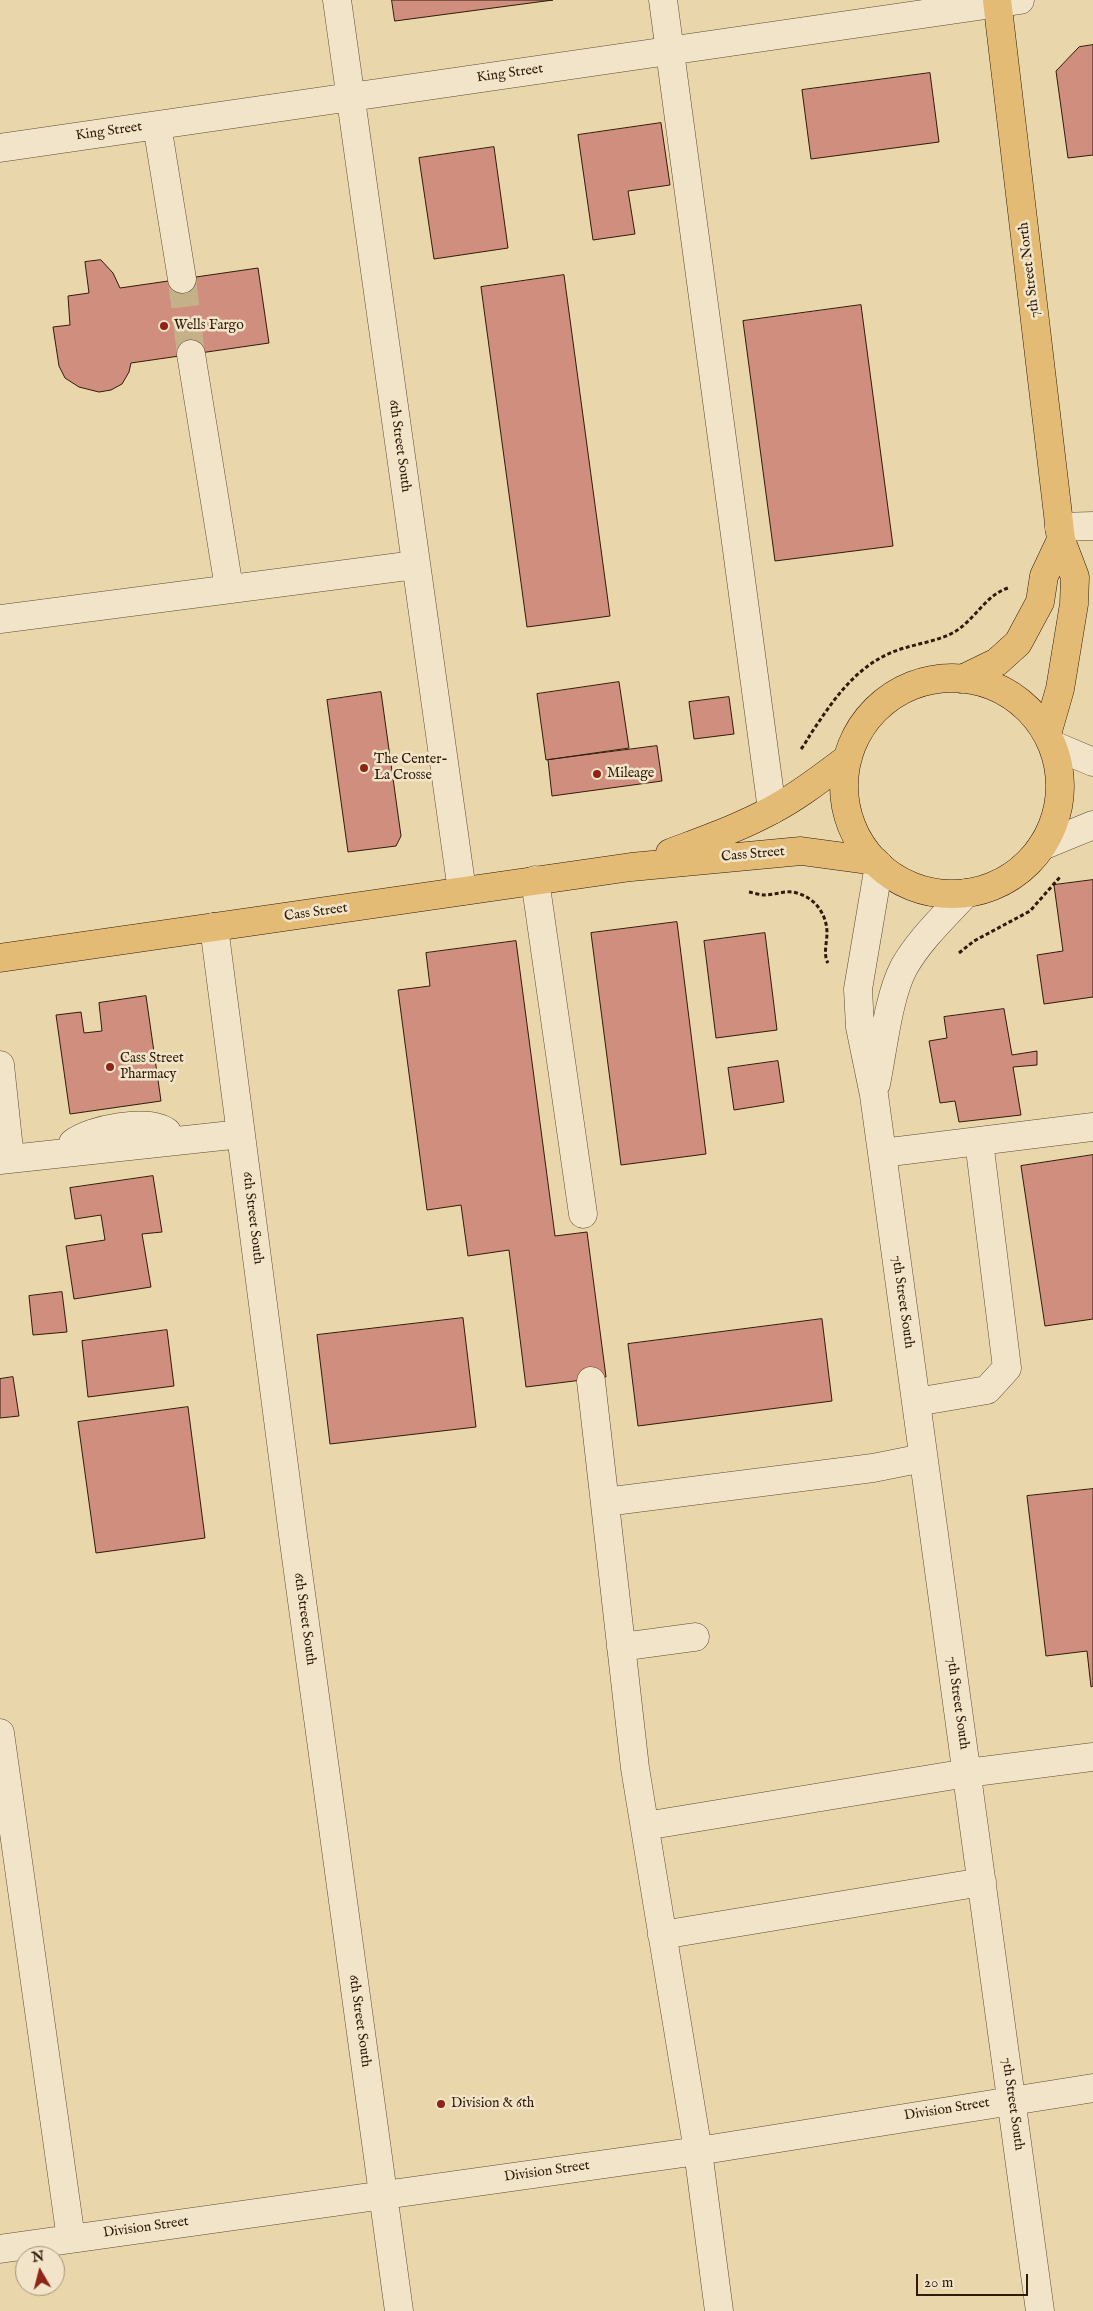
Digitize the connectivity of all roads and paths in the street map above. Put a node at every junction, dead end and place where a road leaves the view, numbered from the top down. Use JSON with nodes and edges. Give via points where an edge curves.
{"nodes":[{"id":1,"x":337,"y":0,"type":"edge"},
{"id":2,"x":663,"y":0,"type":"edge"},
{"id":3,"x":1005,"y":1,"type":"edge"},
{"id":4,"x":671,"y":52,"type":"junction"},
{"id":5,"x":351,"y":97,"type":"junction"},
{"id":6,"x":157,"y":125,"type":"junction"},
{"id":7,"x":0,"y":148,"type":"edge"},
{"id":8,"x":182,"y":279,"type":"tunnel mouth"},
{"id":9,"x":191,"y":354,"type":"tunnel mouth"},
{"id":10,"x":1093,"y":526,"type":"edge"},
{"id":11,"x":1060,"y":534,"type":"junction"},
{"id":12,"x":415,"y":565,"type":"junction"},
{"id":13,"x":229,"y":588,"type":"junction"},
{"id":14,"x":996,"y":592,"type":"dead end"},
{"id":15,"x":0,"y":619,"type":"edge"},
{"id":16,"x":962,"y":679,"type":"junction"},
{"id":17,"x":1050,"y":739,"type":"junction"},
{"id":18,"x":848,"y":758,"type":"junction"},
{"id":19,"x":1093,"y":762,"type":"edge"},
{"id":20,"x":768,"y":777,"type":"junction"},
{"id":21,"x":772,"y":810,"type":"junction"},
{"id":22,"x":1093,"y":825,"type":"edge"},
{"id":23,"x":1042,"y":846,"type":"junction"},
{"id":24,"x":877,"y":863,"type":"junction"},
{"id":25,"x":631,"y":867,"type":"junction"},
{"id":26,"x":1064,"y":873,"type":"dead end"},
{"id":27,"x":536,"y":880,"type":"junction"},
{"id":28,"x":462,"y":891,"type":"junction"},
{"id":29,"x":966,"y":893,"type":"junction"},
{"id":30,"x":765,"y":895,"type":"dead end"},
{"id":31,"x":214,"y":927,"type":"junction"},
{"id":32,"x":954,"y":957,"type":"dead end"},
{"id":33,"x":0,"y":958,"type":"edge"},
{"id":34,"x":825,"y":958,"type":"dead end"},
{"id":35,"x":0,"y":1065,"type":"edge"},
{"id":36,"x":874,"y":1095,"type":"junction"},
{"id":37,"x":1093,"y":1126,"type":"edge"},
{"id":38,"x":241,"y":1134,"type":"junction"},
{"id":39,"x":979,"y":1141,"type":"junction"},
{"id":40,"x":882,"y":1153,"type":"junction"},
{"id":41,"x":5,"y":1160,"type":"edge"},
{"id":42,"x":583,"y":1214,"type":"dead end"},
{"id":43,"x":591,"y":1381,"type":"dead end"},
{"id":44,"x":916,"y":1402,"type":"junction"},
{"id":45,"x":923,"y":1458,"type":"junction"},
{"id":46,"x":605,"y":1502,"type":"junction"},
{"id":47,"x":695,"y":1637,"type":"dead end"},
{"id":48,"x":621,"y":1647,"type":"junction"},
{"id":49,"x":0,"y":1733,"type":"edge"},
{"id":50,"x":1093,"y":1757,"type":"edge"},
{"id":51,"x":967,"y":1773,"type":"junction"},
{"id":52,"x":645,"y":1826,"type":"junction"},
{"id":53,"x":982,"y":1882,"type":"junction"},
{"id":54,"x":662,"y":1935,"type":"junction"},
{"id":55,"x":1093,"y":2088,"type":"edge"},
{"id":56,"x":1011,"y":2099,"type":"junction"},
{"id":57,"x":698,"y":2151,"type":"junction"},
{"id":58,"x":383,"y":2195,"type":"junction"},
{"id":59,"x":71,"y":2239,"type":"junction"},
{"id":60,"x":0,"y":2249,"type":"edge"},
{"id":61,"x":399,"y":2311,"type":"edge"},
{"id":62,"x":719,"y":2311,"type":"edge"},
{"id":63,"x":1040,"y":2311,"type":"edge"}],
"edges":[{"from":1,"to":5,"type":"street","name":"6th Street South"},
{"from":2,"to":4,"type":"street"},
{"from":3,"to":4,"type":"street","name":"King Street"},
{"from":3,"to":11,"type":"main road","name":"7th Street North"},
{"from":4,"to":5,"type":"street","name":"King Street"},
{"from":4,"to":20,"type":"street"},
{"from":5,"to":6,"type":"street","name":"King Street"},
{"from":5,"to":12,"type":"street","name":"6th Street South"},
{"from":6,"to":7,"type":"street","name":"King Street"},
{"from":6,"to":8,"type":"street"},
{"from":9,"to":13,"type":"street"},
{"from":10,"to":11,"type":"street"},
{"from":11,"to":16,"type":"main road","via":[[1044,576],[1040,602],[1018,643],[997,662]]},
{"from":11,"to":17,"type":"main road","name":"7th Street North","via":[[1075,576],[1074,604]]},
{"from":12,"to":13,"type":"street"},
{"from":12,"to":28,"type":"street","name":"6th Street South"},
{"from":13,"to":15,"type":"street"},
{"from":14,"to":20,"type":"path","via":[[956,630],[902,647],[851,678],[803,747]]},
{"from":16,"to":17,"type":"main road","via":[[984,683],[1018,700],[1032,713]]},
{"from":16,"to":18,"type":"main road","via":[[940,679],[898,693],[866,722]]},
{"from":17,"to":19,"type":"street"},
{"from":17,"to":23,"type":"main road","via":[[1060,771],[1060,797],[1054,823]]},
{"from":18,"to":21,"type":"main road","name":"Cass Street"},
{"from":18,"to":24,"type":"main road","via":[[844,792],[849,817],[859,841]]},
{"from":20,"to":21,"type":"street"},
{"from":21,"to":25,"type":"main road","name":"Cass Street","via":[[719,835]]},
{"from":22,"to":23,"type":"street"},
{"from":23,"to":29,"type":"main road","via":[[1028,864],[1009,878],[988,888]]},
{"from":24,"to":25,"type":"main road","name":"Cass Street","via":[[802,851]]},
{"from":24,"to":29,"type":"main road","via":[[895,877],[918,888],[943,894]]},
{"from":24,"to":36,"type":"street","name":"7th Street South","via":[[858,989],[860,1027]]},
{"from":25,"to":27,"type":"main road","name":"Cass Street"},
{"from":26,"to":32,"type":"path","via":[[1030,910],[974,941]]},
{"from":27,"to":28,"type":"main road","name":"Cass Street"},
{"from":27,"to":42,"type":"street"},
{"from":28,"to":31,"type":"main road","name":"Cass Street"},
{"from":29,"to":36,"type":"street","name":"7th Street South","via":[[920,941],[903,969],[894,992]]},
{"from":30,"to":34,"type":"path","via":[[793,892],[815,904],[825,915]]},
{"from":31,"to":33,"type":"main road","name":"Cass Street"},
{"from":31,"to":38,"type":"street","name":"6th Street South"},
{"from":35,"to":41,"type":"street"},
{"from":36,"to":40,"type":"street","name":"7th Street South"},
{"from":37,"to":39,"type":"street"},
{"from":38,"to":41,"type":"street"},
{"from":38,"to":58,"type":"street","name":"6th Street South"},
{"from":39,"to":40,"type":"street"},
{"from":39,"to":44,"type":"street","via":[[1007,1368],[987,1390]]},
{"from":40,"to":44,"type":"street","name":"7th Street South"},
{"from":43,"to":46,"type":"street"},
{"from":44,"to":45,"type":"street","name":"7th Street South"},
{"from":45,"to":46,"type":"street","via":[[873,1468]]},
{"from":45,"to":51,"type":"street","name":"7th Street South"},
{"from":46,"to":48,"type":"street"},
{"from":47,"to":48,"type":"street"},
{"from":48,"to":52,"type":"street"},
{"from":49,"to":59,"type":"street"},
{"from":50,"to":51,"type":"street"},
{"from":51,"to":52,"type":"street"},
{"from":51,"to":53,"type":"street","name":"7th Street South"},
{"from":52,"to":54,"type":"street"},
{"from":53,"to":54,"type":"street"},
{"from":53,"to":56,"type":"street","name":"7th Street South"},
{"from":54,"to":57,"type":"street"},
{"from":55,"to":56,"type":"street","name":"Division Street"},
{"from":56,"to":57,"type":"street","name":"Division Street"},
{"from":56,"to":63,"type":"street","name":"7th Street South"},
{"from":57,"to":58,"type":"street","name":"Division Street"},
{"from":57,"to":62,"type":"street"},
{"from":58,"to":59,"type":"street","name":"Division Street"},
{"from":58,"to":61,"type":"street","name":"6th Street South"},
{"from":59,"to":60,"type":"street","name":"Division Street"}]}
